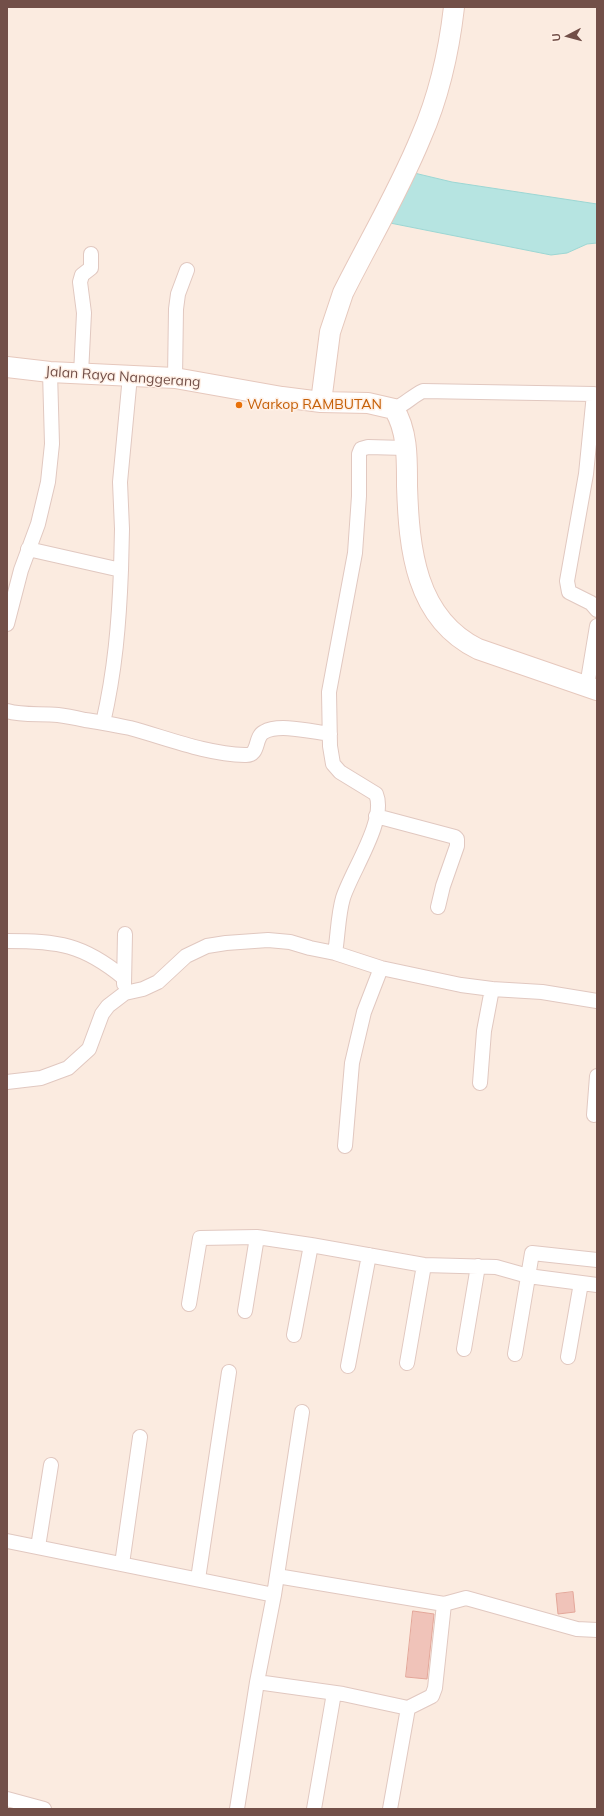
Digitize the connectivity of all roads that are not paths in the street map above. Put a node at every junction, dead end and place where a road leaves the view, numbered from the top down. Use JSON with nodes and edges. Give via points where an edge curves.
{"nodes":[{"id":1,"x":454,"y":7,"type":"edge"},
{"id":2,"x":91,"y":254,"type":"dead end"},
{"id":3,"x":187,"y":270,"type":"dead end"},
{"id":4,"x":7,"y":367,"type":"edge"},
{"id":5,"x":50,"y":372,"type":"junction"},
{"id":6,"x":81,"y":374,"type":"junction"},
{"id":7,"x":130,"y":376,"type":"junction"},
{"id":8,"x":175,"y":378,"type":"junction"},
{"id":9,"x":321,"y":402,"type":"junction"},
{"id":10,"x":394,"y":409,"type":"junction"},
{"id":11,"x":405,"y":448,"type":"junction"},
{"id":12,"x":28,"y":549,"type":"junction"},
{"id":13,"x":121,"y":570,"type":"junction"},
{"id":14,"x":597,"y":610,"type":"edge"},
{"id":15,"x":8,"y":615,"type":"edge"},
{"id":16,"x":597,"y":626,"type":"edge"},
{"id":17,"x":592,"y":688,"type":"edge"},
{"id":18,"x":7,"y":711,"type":"edge"},
{"id":19,"x":103,"y":723,"type":"junction"},
{"id":20,"x":330,"y":734,"type":"junction"},
{"id":21,"x":376,"y":816,"type":"junction"},
{"id":22,"x":438,"y":907,"type":"dead end"},
{"id":23,"x":125,"y":934,"type":"dead end"},
{"id":24,"x":7,"y":941,"type":"edge"},
{"id":25,"x":335,"y":953,"type":"junction"},
{"id":26,"x":380,"y":968,"type":"junction"},
{"id":27,"x":124,"y":978,"type":"junction"},
{"id":28,"x":492,"y":989,"type":"junction"},
{"id":29,"x":125,"y":993,"type":"junction"},
{"id":30,"x":597,"y":1001,"type":"edge"},
{"id":31,"x":597,"y":1076,"type":"edge"},
{"id":32,"x":7,"y":1082,"type":"edge"},
{"id":33,"x":480,"y":1083,"type":"dead end"},
{"id":34,"x":594,"y":1115,"type":"dead end"},
{"id":35,"x":345,"y":1146,"type":"dead end"},
{"id":36,"x":257,"y":1237,"type":"junction"},
{"id":37,"x":311,"y":1245,"type":"junction"},
{"id":38,"x":369,"y":1255,"type":"junction"},
{"id":39,"x":597,"y":1260,"type":"edge"},
{"id":40,"x":424,"y":1265,"type":"junction"},
{"id":41,"x":478,"y":1266,"type":"junction"},
{"id":42,"x":528,"y":1276,"type":"junction"},
{"id":43,"x":581,"y":1283,"type":"junction"},
{"id":44,"x":597,"y":1285,"type":"edge"},
{"id":45,"x":189,"y":1304,"type":"dead end"},
{"id":46,"x":244,"y":1311,"type":"dead end"},
{"id":47,"x":294,"y":1335,"type":"dead end"},
{"id":48,"x":464,"y":1349,"type":"dead end"},
{"id":49,"x":515,"y":1354,"type":"dead end"},
{"id":50,"x":568,"y":1357,"type":"dead end"},
{"id":51,"x":407,"y":1363,"type":"dead end"},
{"id":52,"x":348,"y":1366,"type":"dead end"},
{"id":53,"x":229,"y":1372,"type":"dead end"},
{"id":54,"x":302,"y":1412,"type":"dead end"},
{"id":55,"x":140,"y":1437,"type":"dead end"},
{"id":56,"x":51,"y":1465,"type":"dead end"},
{"id":57,"x":7,"y":1541,"type":"edge"},
{"id":58,"x":38,"y":1547,"type":"junction"},
{"id":59,"x":122,"y":1564,"type":"junction"},
{"id":60,"x":277,"y":1576,"type":"junction"},
{"id":61,"x":198,"y":1579,"type":"junction"},
{"id":62,"x":274,"y":1595,"type":"junction"},
{"id":63,"x":444,"y":1604,"type":"junction"},
{"id":64,"x":597,"y":1630,"type":"edge"},
{"id":65,"x":257,"y":1682,"type":"junction"},
{"id":66,"x":334,"y":1693,"type":"junction"},
{"id":67,"x":408,"y":1708,"type":"junction"},
{"id":68,"x":7,"y":1799,"type":"edge"},
{"id":69,"x":44,"y":1809,"type":"edge"},
{"id":70,"x":237,"y":1809,"type":"edge"},
{"id":71,"x":314,"y":1809,"type":"edge"},
{"id":72,"x":390,"y":1809,"type":"edge"}],
"edges":[{"from":1,"to":9,"type":"street","via":[[451,34],[439,87],[422,137],[343,293],[336,312],[330,332]]},
{"from":2,"to":6,"type":"street","via":[[91,268],[82,275],[80,282],[84,313]]},
{"from":3,"to":8,"type":"street","via":[[178,294],[176,309]]},
{"from":4,"to":5,"type":"street","name":"Jalan Raya Nanggerang"},
{"from":5,"to":6,"type":"street","name":"Jalan Raya Nanggerang"},
{"from":5,"to":12,"type":"street","via":[[51,465],[38,524]]},
{"from":6,"to":7,"type":"street","name":"Jalan Raya Nanggerang"},
{"from":7,"to":8,"type":"street","name":"Jalan Raya Nanggerang"},
{"from":7,"to":13,"type":"street","via":[[120,482]]},
{"from":8,"to":9,"type":"street","name":"Jalan Raya Nanggerang","via":[[282,398]]},
{"from":9,"to":10,"type":"street","name":"Jalan Raya Nanggerang","via":[[368,403]]},
{"from":10,"to":11,"type":"street","via":[[403,429]]},
{"from":10,"to":14,"type":"street","via":[[423,391],[594,394],[586,474],[567,581],[569,592],[591,603]]},
{"from":11,"to":17,"type":"street","via":[[410,544],[422,583],[440,620],[463,641],[478,649]]},
{"from":11,"to":20,"type":"street","via":[[368,447],[361,449],[359,454],[355,554],[331,672]]},
{"from":12,"to":13,"type":"street"},
{"from":12,"to":15,"type":"street"},
{"from":13,"to":19,"type":"street","via":[[113,678]]},
{"from":16,"to":17,"type":"street"},
{"from":18,"to":19,"type":"street","via":[[59,715]]},
{"from":19,"to":20,"type":"street","via":[[223,753],[247,756],[256,748],[260,735],[273,729]]},
{"from":20,"to":21,"type":"street","via":[[333,764],[348,778],[376,794]]},
{"from":21,"to":22,"type":"street","via":[[455,836],[457,846]]},
{"from":21,"to":25,"type":"street","via":[[342,900]]},
{"from":23,"to":27,"type":"street"},
{"from":24,"to":27,"type":"street","via":[[62,944],[92,955]]},
{"from":25,"to":26,"type":"street"},
{"from":25,"to":29,"type":"street","via":[[290,942],[268,940],[207,946],[186,956],[158,982]]},
{"from":26,"to":28,"type":"street"},
{"from":26,"to":35,"type":"street","via":[[364,1012],[352,1063]]},
{"from":27,"to":29,"type":"street"},
{"from":28,"to":30,"type":"street","via":[[542,992]]},
{"from":28,"to":33,"type":"street","via":[[484,1031]]},
{"from":29,"to":32,"type":"street","via":[[102,1014],[89,1050],[68,1068],[41,1078]]},
{"from":31,"to":34,"type":"street"},
{"from":36,"to":37,"type":"street"},
{"from":36,"to":45,"type":"street","via":[[200,1238]]},
{"from":36,"to":46,"type":"street"},
{"from":37,"to":38,"type":"street"},
{"from":37,"to":47,"type":"street"},
{"from":38,"to":40,"type":"street"},
{"from":38,"to":52,"type":"street"},
{"from":39,"to":42,"type":"street","via":[[532,1253]]},
{"from":40,"to":41,"type":"street"},
{"from":40,"to":51,"type":"street"},
{"from":41,"to":42,"type":"street","via":[[496,1267]]},
{"from":41,"to":48,"type":"street"},
{"from":42,"to":43,"type":"street"},
{"from":42,"to":49,"type":"street"},
{"from":43,"to":44,"type":"street"},
{"from":43,"to":50,"type":"street"},
{"from":53,"to":61,"type":"street"},
{"from":54,"to":60,"type":"street"},
{"from":55,"to":59,"type":"street"},
{"from":56,"to":58,"type":"street"},
{"from":57,"to":58,"type":"street"},
{"from":58,"to":59,"type":"street"},
{"from":59,"to":61,"type":"street"},
{"from":60,"to":62,"type":"street"},
{"from":60,"to":63,"type":"street"},
{"from":61,"to":62,"type":"street"},
{"from":62,"to":65,"type":"street"},
{"from":63,"to":64,"type":"street","via":[[466,1598],[577,1629]]},
{"from":63,"to":67,"type":"street","via":[[435,1688],[432,1696]]},
{"from":65,"to":66,"type":"street"},
{"from":65,"to":70,"type":"street"},
{"from":66,"to":67,"type":"street"},
{"from":66,"to":71,"type":"street"},
{"from":67,"to":72,"type":"street"},
{"from":68,"to":69,"type":"street"}]}
